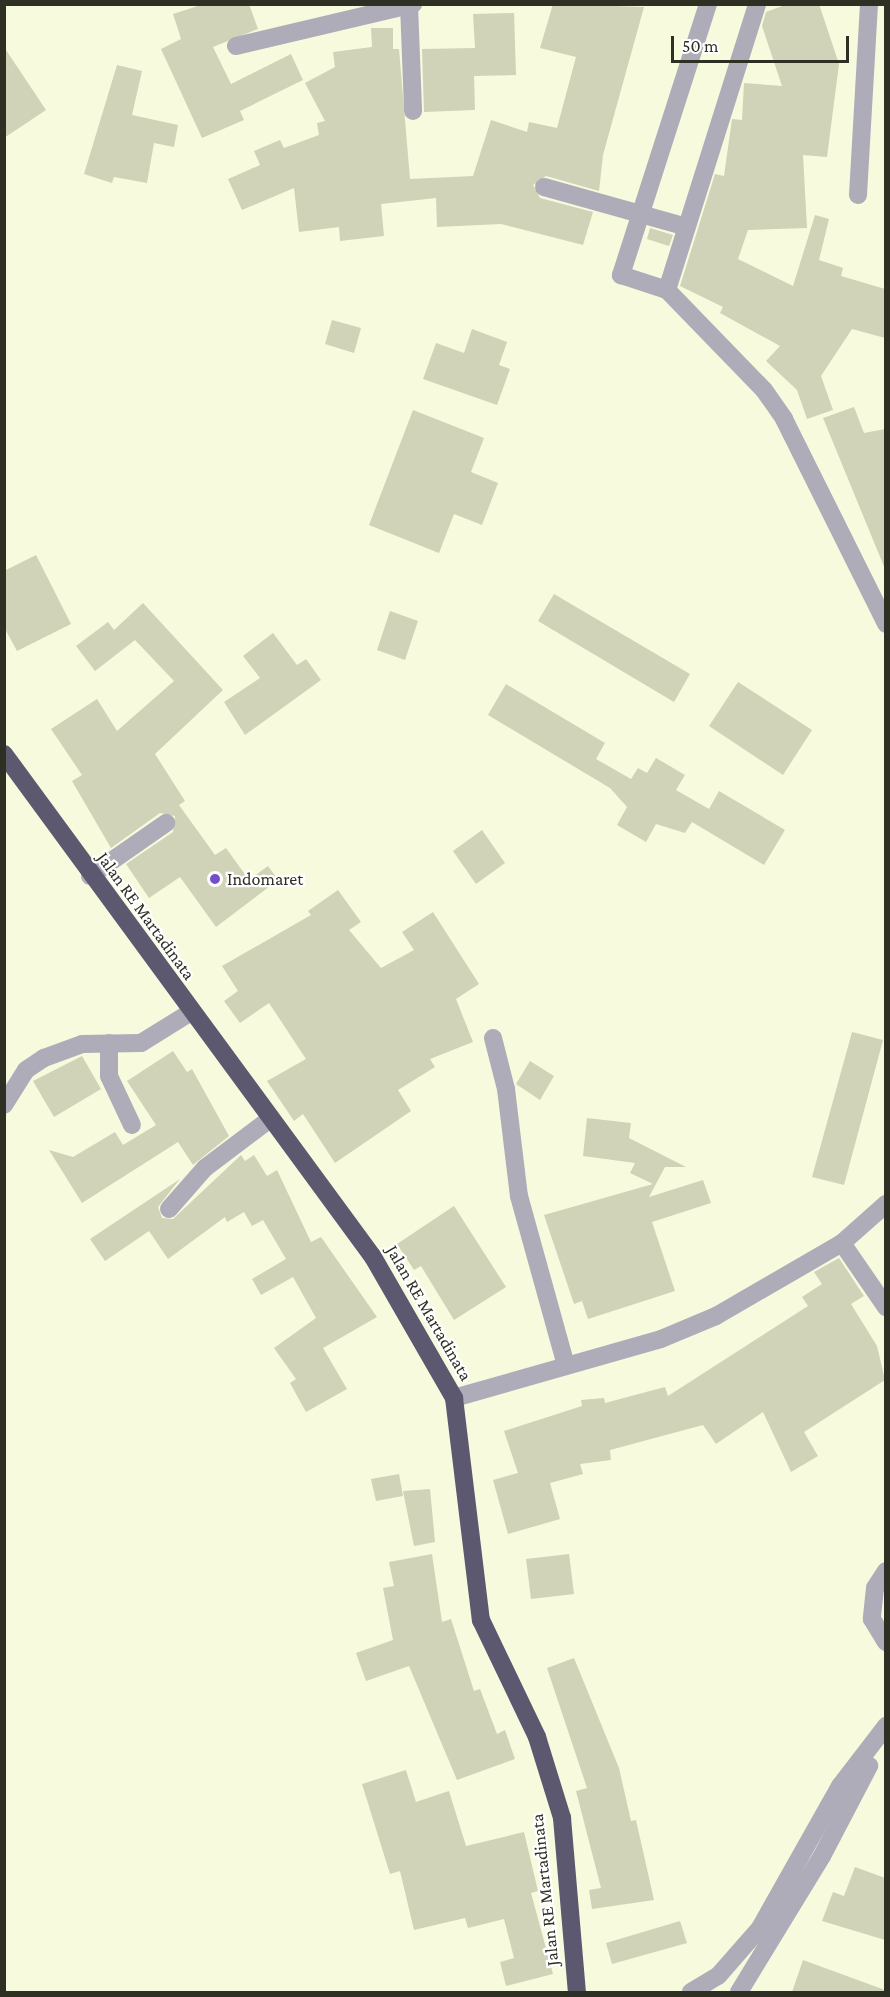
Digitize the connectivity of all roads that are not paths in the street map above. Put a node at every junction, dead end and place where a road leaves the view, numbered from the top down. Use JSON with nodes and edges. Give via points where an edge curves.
{"nodes":[{"id":1,"x":708,"y":4,"type":"edge"},
{"id":2,"x":757,"y":4,"type":"edge"},
{"id":3,"x":869,"y":4,"type":"edge"},
{"id":4,"x":411,"y":5,"type":"edge"},
{"id":5,"x":236,"y":46,"type":"dead end"},
{"id":6,"x":413,"y":111,"type":"dead end"},
{"id":7,"x":544,"y":187,"type":"dead end"},
{"id":8,"x":858,"y":195,"type":"dead end"},
{"id":9,"x":641,"y":214,"type":"junction"},
{"id":10,"x":687,"y":227,"type":"junction"},
{"id":11,"x":667,"y":290,"type":"junction"},
{"id":12,"x":885,"y":624,"type":"edge"},
{"id":13,"x":4,"y":754,"type":"edge"},
{"id":14,"x":166,"y":823,"type":"dead end"},
{"id":15,"x":90,"y":876,"type":"junction"},
{"id":16,"x":191,"y":1012,"type":"junction"},
{"id":17,"x":493,"y":1038,"type":"dead end"},
{"id":18,"x":109,"y":1043,"type":"junction"},
{"id":19,"x":4,"y":1105,"type":"edge"},
{"id":20,"x":270,"y":1119,"type":"junction"},
{"id":21,"x":132,"y":1125,"type":"dead end"},
{"id":22,"x":885,"y":1204,"type":"edge"},
{"id":23,"x":168,"y":1209,"type":"dead end"},
{"id":24,"x":842,"y":1243,"type":"junction"},
{"id":25,"x":885,"y":1307,"type":"edge"},
{"id":26,"x":566,"y":1366,"type":"junction"},
{"id":27,"x":454,"y":1398,"type":"junction"},
{"id":28,"x":885,"y":1571,"type":"edge"},
{"id":29,"x":885,"y":1641,"type":"edge"},
{"id":30,"x":885,"y":1726,"type":"edge"},
{"id":31,"x":885,"y":1746,"type":"edge"},
{"id":32,"x":845,"y":1790,"type":"junction"},
{"id":33,"x":734,"y":1960,"type":"junction"},
{"id":34,"x":750,"y":1976,"type":"junction"},
{"id":35,"x":578,"y":1992,"type":"edge"},
{"id":36,"x":691,"y":1992,"type":"edge"},
{"id":37,"x":739,"y":1992,"type":"edge"}],
"edges":[{"from":1,"to":9,"type":"street"},
{"from":2,"to":10,"type":"street"},
{"from":3,"to":8,"type":"street"},
{"from":4,"to":5,"type":"street"},
{"from":4,"to":6,"type":"street"},
{"from":7,"to":9,"type":"street"},
{"from":9,"to":10,"type":"street"},
{"from":9,"to":11,"type":"street","via":[[621,275]]},
{"from":10,"to":11,"type":"street"},
{"from":11,"to":12,"type":"street","via":[[733,355],[784,418]]},
{"from":13,"to":15,"type":"highway","name":"Jalan RE Martadinata"},
{"from":14,"to":15,"type":"street"},
{"from":15,"to":16,"type":"highway","name":"Jalan RE Martadinata"},
{"from":16,"to":18,"type":"street","via":[[141,1042]]},
{"from":16,"to":20,"type":"highway","name":"Jalan RE Martadinata"},
{"from":17,"to":26,"type":"street","via":[[506,1089],[519,1196]]},
{"from":18,"to":19,"type":"street","via":[[82,1044],[44,1058],[26,1070]]},
{"from":18,"to":21,"type":"street","via":[[109,1076]]},
{"from":20,"to":23,"type":"street","via":[[205,1168]]},
{"from":20,"to":27,"type":"highway","name":"Jalan RE Martadinata","via":[[373,1257]]},
{"from":22,"to":24,"type":"street"},
{"from":24,"to":25,"type":"street"},
{"from":24,"to":26,"type":"street","via":[[717,1316],[661,1339]]},
{"from":26,"to":27,"type":"street"},
{"from":27,"to":35,"type":"highway","name":"Jalan RE Martadinata","via":[[482,1620],[537,1737],[562,1818]]},
{"from":28,"to":29,"type":"street","via":[[875,1588],[872,1619]]},
{"from":30,"to":32,"type":"street"},
{"from":31,"to":32,"type":"street"},
{"from":32,"to":33,"type":"street","via":[[760,1928]]},
{"from":32,"to":34,"type":"street","via":[[822,1856]]},
{"from":33,"to":34,"type":"street"},
{"from":33,"to":36,"type":"street"},
{"from":34,"to":37,"type":"street"}]}
